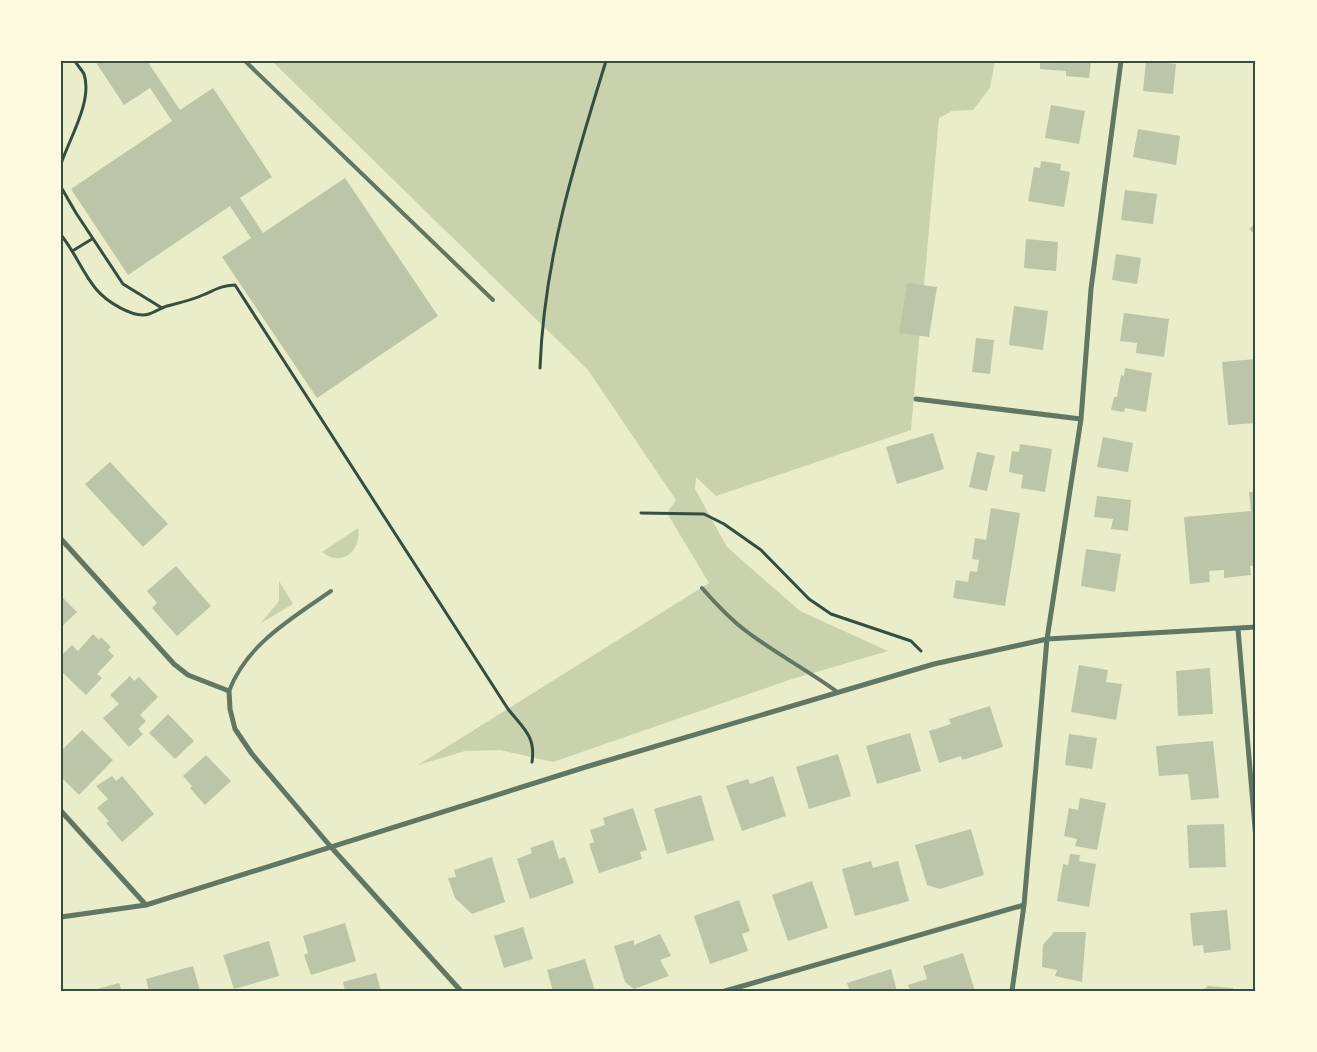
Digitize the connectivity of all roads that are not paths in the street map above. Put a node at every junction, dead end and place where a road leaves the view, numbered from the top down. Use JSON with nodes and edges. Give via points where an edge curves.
{"nodes":[{"id":1,"x":245,"y":61,"type":"edge"},
{"id":2,"x":1121,"y":61,"type":"edge"},
{"id":3,"x":493,"y":300,"type":"dead end"},
{"id":4,"x":916,"y":399,"type":"dead end"},
{"id":5,"x":1081,"y":418,"type":"junction"},
{"id":6,"x":61,"y":539,"type":"edge"},
{"id":7,"x":702,"y":588,"type":"dead end"},
{"id":8,"x":331,"y":591,"type":"dead end"},
{"id":9,"x":1256,"y":627,"type":"edge"},
{"id":10,"x":1238,"y":628,"type":"junction"},
{"id":11,"x":1046,"y":639,"type":"junction"},
{"id":12,"x":229,"y":691,"type":"junction"},
{"id":13,"x":836,"y":691,"type":"junction"},
{"id":14,"x":61,"y":811,"type":"edge"},
{"id":15,"x":1256,"y":839,"type":"edge"},
{"id":16,"x":331,"y":847,"type":"junction"},
{"id":17,"x":146,"y":905,"type":"junction"},
{"id":18,"x":1024,"y":905,"type":"junction"},
{"id":19,"x":61,"y":917,"type":"edge"},
{"id":20,"x":461,"y":991,"type":"edge"},
{"id":21,"x":725,"y":991,"type":"edge"},
{"id":22,"x":1012,"y":991,"type":"edge"}],
"edges":[{"from":1,"to":3,"type":"lane"},
{"from":2,"to":5,"type":"street","via":[[1090,289]]},
{"from":4,"to":5,"type":"street"},
{"from":5,"to":11,"type":"street"},
{"from":6,"to":12,"type":"street","via":[[174,664],[188,675]]},
{"from":7,"to":13,"type":"lane","via":[[746,632]]},
{"from":8,"to":12,"type":"lane","via":[[267,637],[236,672]]},
{"from":9,"to":10,"type":"street"},
{"from":10,"to":11,"type":"street"},
{"from":10,"to":15,"type":"street"},
{"from":11,"to":13,"type":"street","via":[[934,664]]},
{"from":11,"to":18,"type":"street"},
{"from":12,"to":16,"type":"street","via":[[235,729],[252,754]]},
{"from":13,"to":16,"type":"street"},
{"from":14,"to":17,"type":"street"},
{"from":16,"to":17,"type":"street"},
{"from":16,"to":20,"type":"street"},
{"from":17,"to":19,"type":"street"},
{"from":18,"to":21,"type":"street"},
{"from":18,"to":22,"type":"street"}]}
